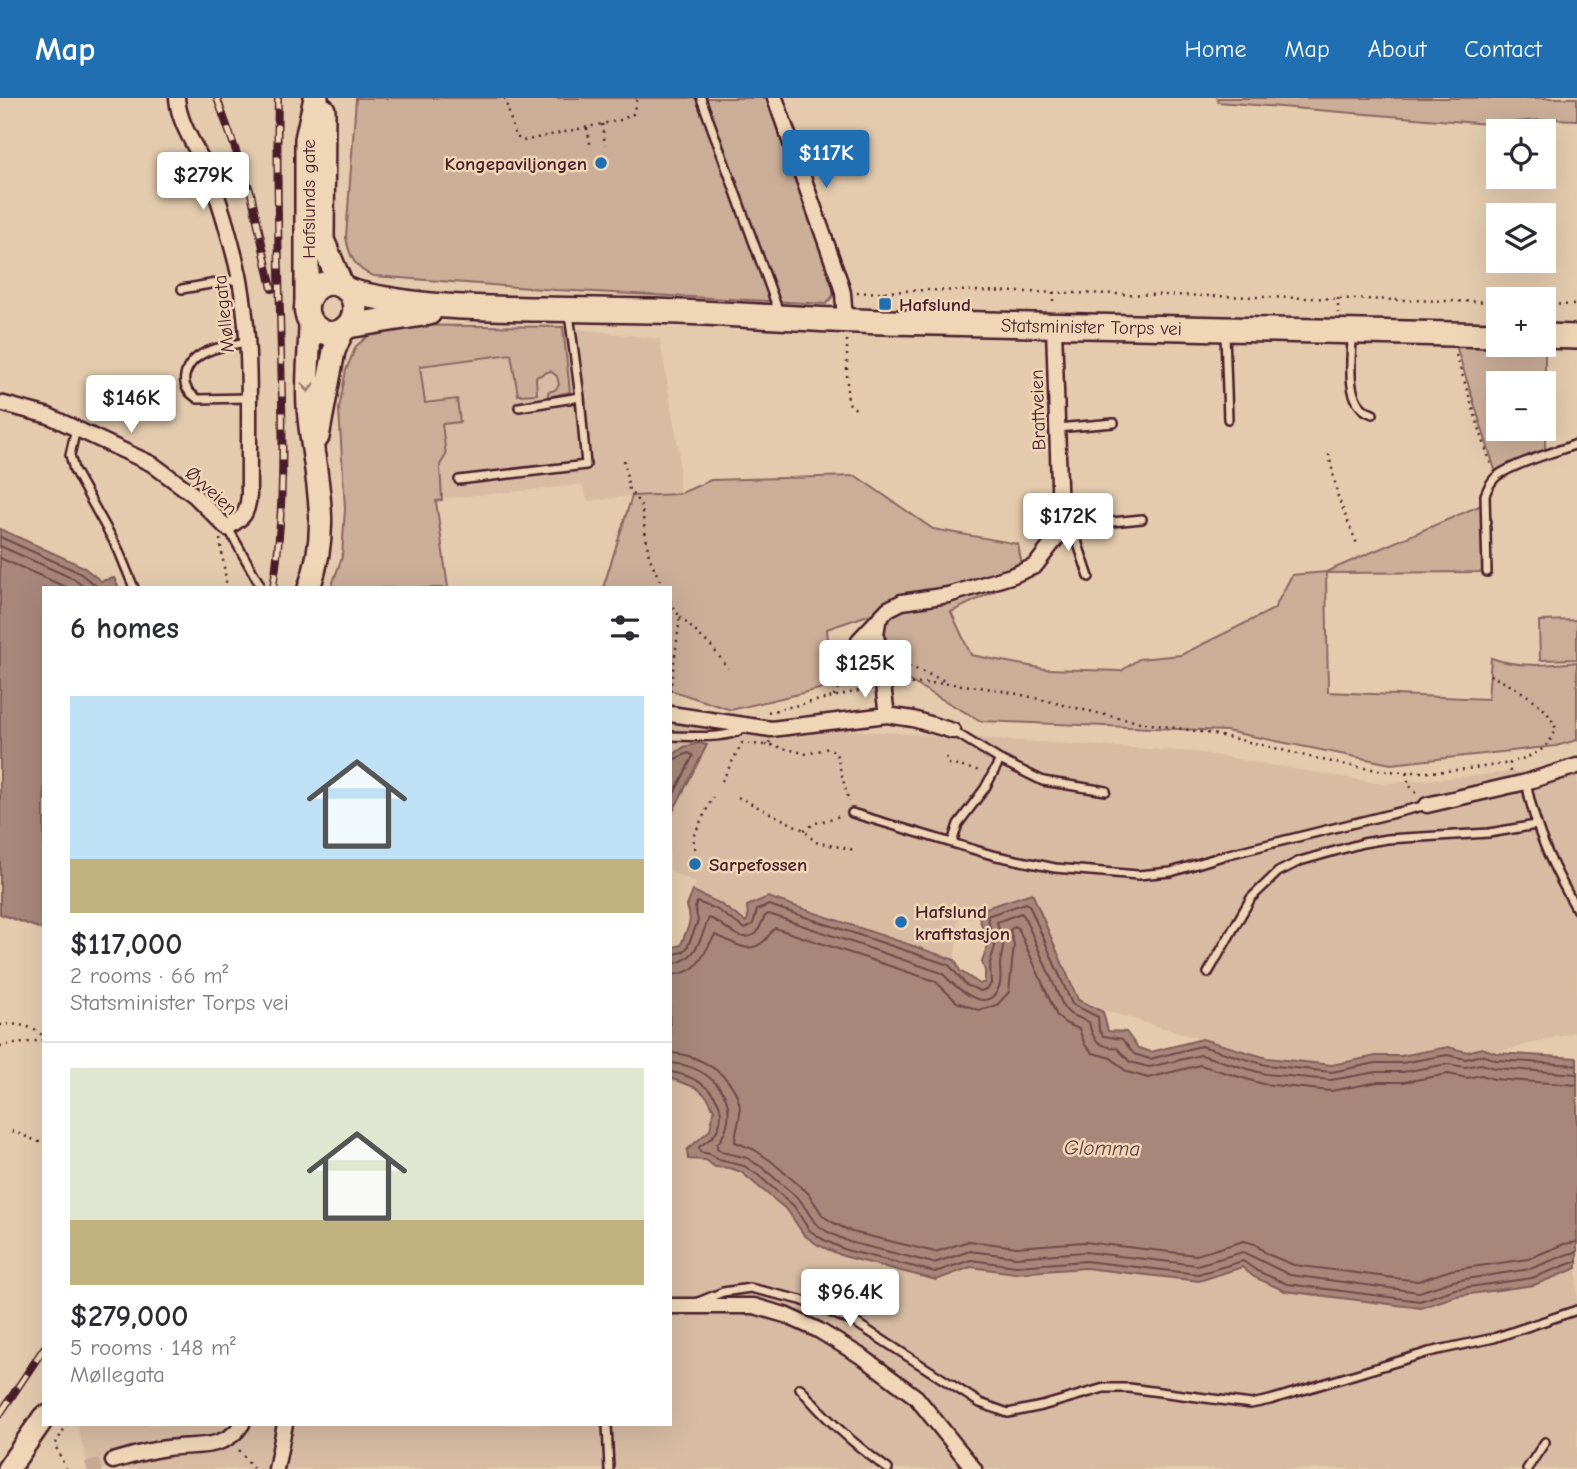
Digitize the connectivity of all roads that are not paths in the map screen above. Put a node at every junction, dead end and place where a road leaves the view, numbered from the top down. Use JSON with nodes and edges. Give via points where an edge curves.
{"nodes":[{"id":1,"x":177,"y":98,"type":"edge"},
{"id":2,"x":316,"y":98,"type":"edge"},
{"id":3,"x":323,"y":98,"type":"edge"},
{"id":4,"x":701,"y":98,"type":"edge"},
{"id":5,"x":775,"y":98,"type":"edge"},
{"id":6,"x":239,"y":279,"type":"junction"},
{"id":7,"x":345,"y":287,"type":"junction"},
{"id":8,"x":182,"y":289,"type":"dead end"},
{"id":9,"x":474,"y":308,"type":"junction"},
{"id":10,"x":568,"y":310,"type":"junction"},
{"id":11,"x":308,"y":311,"type":"junction"},
{"id":12,"x":782,"y":318,"type":"junction"},
{"id":13,"x":845,"y":326,"type":"junction"},
{"id":14,"x":1054,"y":326,"type":"junction"},
{"id":15,"x":346,"y":328,"type":"junction"},
{"id":16,"x":1225,"y":329,"type":"junction"},
{"id":17,"x":1352,"y":332,"type":"junction"},
{"id":18,"x":1486,"y":335,"type":"edge"},
{"id":19,"x":1556,"y":336,"type":"edge"},
{"id":20,"x":1577,"y":337,"type":"edge"},
{"id":21,"x":247,"y":342,"type":"junction"},
{"id":22,"x":580,"y":397,"type":"junction"},
{"id":23,"x":248,"y":398,"type":"junction"},
{"id":24,"x":0,"y":403,"type":"edge"},
{"id":25,"x":519,"y":407,"type":"dead end"},
{"id":26,"x":1373,"y":414,"type":"dead end"},
{"id":27,"x":1228,"y":419,"type":"dead end"},
{"id":28,"x":1114,"y":423,"type":"dead end"},
{"id":29,"x":76,"y":428,"type":"junction"},
{"id":30,"x":1056,"y":428,"type":"junction"},
{"id":31,"x":1577,"y":444,"type":"edge"},
{"id":32,"x":315,"y":453,"type":"junction"},
{"id":33,"x":459,"y":480,"type":"dead end"},
{"id":34,"x":1142,"y":519,"type":"dead end"},
{"id":35,"x":1066,"y":522,"type":"junction"},
{"id":36,"x":227,"y":528,"type":"junction"},
{"id":37,"x":1487,"y":572,"type":"dead end"},
{"id":38,"x":1088,"y":578,"type":"dead end"},
{"id":39,"x":259,"y":583,"type":"dead end"},
{"id":40,"x":133,"y":586,"type":"edge"},
{"id":41,"x":310,"y":586,"type":"edge"},
{"id":42,"x":878,"y":622,"type":"junction"},
{"id":43,"x":859,"y":640,"type":"road end"},
{"id":44,"x":672,"y":714,"type":"edge"},
{"id":45,"x":887,"y":715,"type":"junction"},
{"id":46,"x":741,"y":729,"type":"junction"},
{"id":47,"x":953,"y":731,"type":"joint"},
{"id":48,"x":672,"y":736,"type":"edge"},
{"id":49,"x":1000,"y":760,"type":"junction"},
{"id":50,"x":1577,"y":766,"type":"edge"},
{"id":51,"x":1519,"y":784,"type":"junction"},
{"id":52,"x":1106,"y":791,"type":"dead end"},
{"id":53,"x":1427,"y":805,"type":"joint"},
{"id":54,"x":852,"y":813,"type":"road end"},
{"id":55,"x":1536,"y":825,"type":"junction"},
{"id":56,"x":953,"y":843,"type":"junction"},
{"id":57,"x":1576,"y":908,"type":"edge"},
{"id":58,"x":1208,"y":973,"type":"dead end"},
{"id":59,"x":691,"y":1305,"type":"junction"},
{"id":60,"x":672,"y":1306,"type":"edge"},
{"id":61,"x":1577,"y":1310,"type":"edge"},
{"id":62,"x":800,"y":1388,"type":"dead end"},
{"id":63,"x":42,"y":1420,"type":"edge"},
{"id":64,"x":241,"y":1426,"type":"edge"},
{"id":65,"x":285,"y":1426,"type":"edge"},
{"id":66,"x":607,"y":1426,"type":"edge"},
{"id":67,"x":1545,"y":1442,"type":"dead end"},
{"id":68,"x":113,"y":1461,"type":"tunnel mouth"},
{"id":69,"x":8,"y":1469,"type":"edge"},
{"id":70,"x":276,"y":1469,"type":"edge"},
{"id":71,"x":609,"y":1469,"type":"edge"},
{"id":72,"x":888,"y":1469,"type":"edge"},
{"id":73,"x":974,"y":1469,"type":"edge"},
{"id":74,"x":1527,"y":1469,"type":"edge"}],
"edges":[{"from":1,"to":6,"type":"street","name":"Møllegata","via":[[220,207]]},
{"from":2,"to":11,"type":"highway","name":"Hafslunds gate","via":[[307,139]]},
{"from":3,"to":7,"type":"highway","name":"Hafslunds gate","via":[[322,240]]},
{"from":4,"to":12,"type":"lane"},
{"from":5,"to":13,"type":"street","via":[[843,293]]},
{"from":6,"to":8,"type":"lane"},
{"from":6,"to":21,"type":"street","name":"Møllegata"},
{"from":7,"to":9,"type":"highway","name":"Statsminister Torps vei","via":[[394,300]]},
{"from":7,"to":11,"type":"highway","via":[[320,285],[314,289]]},
{"from":7,"to":15,"type":"highway","via":[[356,304]]},
{"from":9,"to":10,"type":"highway","name":"Statsminister Torps vei"},
{"from":9,"to":15,"type":"highway","name":"Statsminister Torps vei","via":[[393,317]]},
{"from":10,"to":12,"type":"highway","name":"Statsminister Torps vei"},
{"from":10,"to":22,"type":"lane"},
{"from":11,"to":15,"type":"highway","via":[[321,331]]},
{"from":11,"to":32,"type":"main road","one_way":true,"via":[[307,386]]},
{"from":12,"to":13,"type":"highway","name":"Statsminister Torps vei"},
{"from":13,"to":14,"type":"highway","name":"Statsminister Torps vei"},
{"from":14,"to":16,"type":"highway","name":"Statsminister Torps vei"},
{"from":14,"to":30,"type":"street","name":"Brattveien"},
{"from":15,"to":32,"type":"main road","via":[[334,351]]},
{"from":16,"to":17,"type":"highway","name":"Statsminister Torps vei"},
{"from":16,"to":27,"type":"lane"},
{"from":17,"to":18,"type":"highway","name":"Statsminister Torps vei"},
{"from":17,"to":26,"type":"lane","via":[[1354,396],[1363,410]]},
{"from":19,"to":20,"type":"highway"},
{"from":21,"to":23,"type":"street","name":"Møllegata"},
{"from":21,"to":23,"type":"lane","via":[[203,354],[186,371],[184,381],[198,399]]},
{"from":22,"to":25,"type":"lane"},
{"from":22,"to":33,"type":"lane","via":[[586,465]]},
{"from":23,"to":36,"type":"street","name":"Møllegata","via":[[247,509],[243,518]]},
{"from":24,"to":29,"type":"street","name":"Øyveien"},
{"from":28,"to":30,"type":"lane"},
{"from":29,"to":36,"type":"street","name":"Øyveien","via":[[152,464],[194,495]]},
{"from":29,"to":40,"type":"lane","via":[[70,455],[74,470]]},
{"from":30,"to":35,"type":"street","name":"Brattveien"},
{"from":31,"to":37,"type":"lane","via":[[1510,469],[1490,484],[1486,495]]},
{"from":32,"to":41,"type":"main road","via":[[322,535]]},
{"from":34,"to":35,"type":"lane"},
{"from":35,"to":38,"type":"lane"},
{"from":35,"to":42,"type":"street","name":"Brattveien","via":[[1035,566],[948,595],[902,601]]},
{"from":36,"to":39,"type":"lane","name":"Øyveien"},
{"from":42,"to":43,"type":"street","name":"Brattveien"},
{"from":42,"to":45,"type":"street"},
{"from":44,"to":46,"type":"street","via":[[726,722]]},
{"from":45,"to":46,"type":"street","via":[[788,729]]},
{"from":45,"to":47,"type":"street"},
{"from":46,"to":48,"type":"lane"},
{"from":47,"to":49,"type":"lane"},
{"from":49,"to":52,"type":"lane","via":[[1043,781]]},
{"from":49,"to":56,"type":"lane","via":[[958,824]]},
{"from":50,"to":51,"type":"street"},
{"from":51,"to":53,"type":"street"},
{"from":51,"to":55,"type":"lane"},
{"from":53,"to":56,"type":"lane","via":[[1154,874],[1055,868]]},
{"from":54,"to":56,"type":"lane"},
{"from":55,"to":57,"type":"lane","via":[[1557,877]]},
{"from":55,"to":58,"type":"lane","via":[[1489,834],[1387,839],[1300,861],[1278,872],[1251,898]]},
{"from":59,"to":60,"type":"street"},
{"from":59,"to":61,"type":"lane","via":[[723,1292],[750,1288],[801,1300],[856,1322],[980,1403],[1008,1413],[1104,1388],[1251,1404],[1429,1352],[1494,1338]]},
{"from":59,"to":73,"type":"street","via":[[754,1306],[818,1330],[916,1397]]},
{"from":62,"to":72,"type":"lane","via":[[818,1411]]},
{"from":63,"to":69,"type":"main road"},
{"from":64,"to":68,"type":"street","via":[[223,1441]]},
{"from":65,"to":70,"type":"street"},
{"from":66,"to":71,"type":"lane"},
{"from":67,"to":74,"type":"lane"}]}
